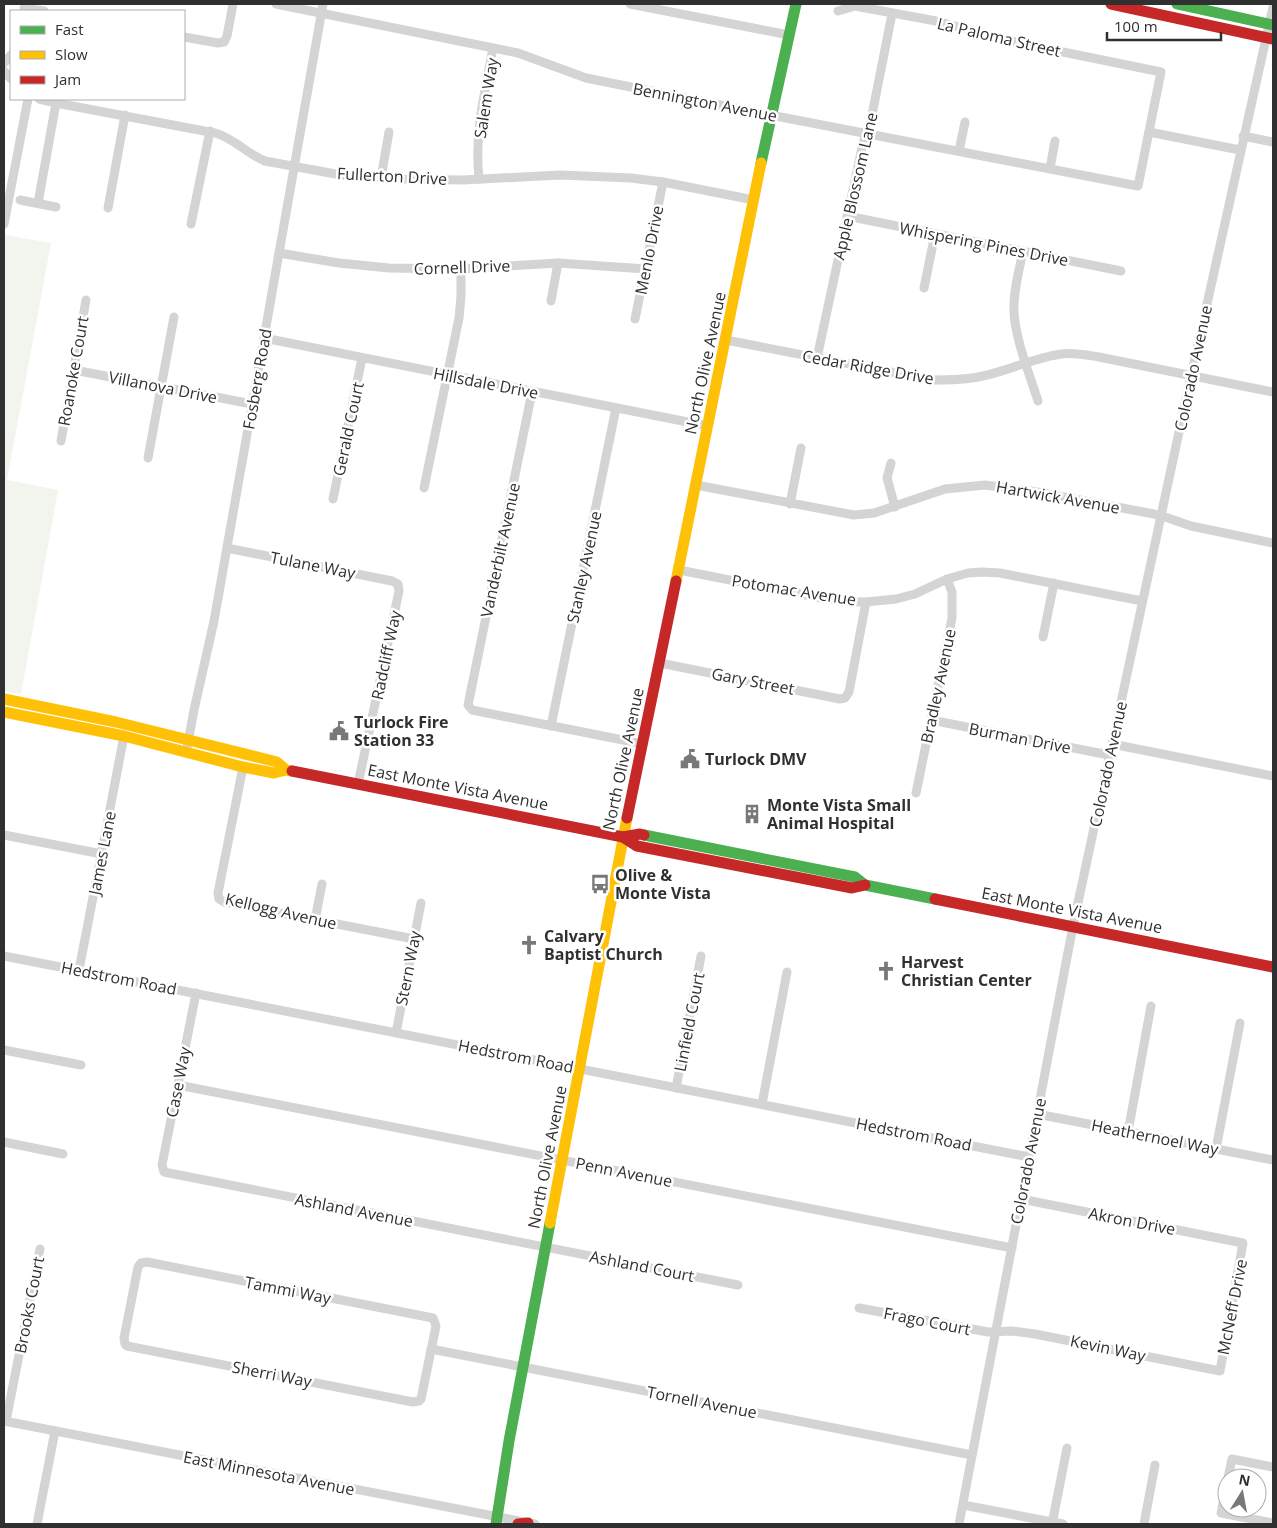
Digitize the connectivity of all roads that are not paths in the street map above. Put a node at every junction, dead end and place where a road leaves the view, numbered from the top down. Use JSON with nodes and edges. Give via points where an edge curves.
{"nodes":[{"id":1,"x":233,"y":4,"type":"edge"},
{"id":2,"x":276,"y":4,"type":"edge"},
{"id":3,"x":630,"y":4,"type":"edge"},
{"id":4,"x":796,"y":4,"type":"edge"},
{"id":5,"x":804,"y":4,"type":"edge"},
{"id":6,"x":1111,"y":4,"type":"edge"},
{"id":7,"x":1178,"y":4,"type":"edge"},
{"id":8,"x":1273,"y":7,"type":"edge"},
{"id":9,"x":24,"y":8,"type":"edge"},
{"id":10,"x":322,"y":8,"type":"edge"},
{"id":11,"x":37,"y":10,"type":"edge"},
{"id":12,"x":838,"y":11,"type":"dead end"},
{"id":13,"x":892,"y":14,"type":"junction"},
{"id":14,"x":1272,"y":24,"type":"edge"},
{"id":15,"x":790,"y":30,"type":"junction"},
{"id":16,"x":185,"y":37,"type":"edge"},
{"id":17,"x":1270,"y":39,"type":"edge"},
{"id":18,"x":494,"y":48,"type":"junction"},
{"id":19,"x":28,"y":100,"type":"edge"},
{"id":20,"x":43,"y":100,"type":"edge"},
{"id":21,"x":56,"y":103,"type":"junction"},
{"id":22,"x":125,"y":115,"type":"junction"},
{"id":23,"x":772,"y":115,"type":"junction"},
{"id":24,"x":965,"y":122,"type":"dead end"},
{"id":25,"x":210,"y":131,"type":"junction"},
{"id":26,"x":389,"y":132,"type":"dead end"},
{"id":27,"x":866,"y":132,"type":"junction"},
{"id":28,"x":1149,"y":132,"type":"junction"},
{"id":29,"x":1243,"y":136,"type":"junction"},
{"id":30,"x":1055,"y":141,"type":"dead end"},
{"id":31,"x":1273,"y":142,"type":"edge"},
{"id":32,"x":1240,"y":150,"type":"junction"},
{"id":33,"x":960,"y":151,"type":"junction"},
{"id":34,"x":293,"y":166,"type":"junction"},
{"id":35,"x":1050,"y":168,"type":"junction"},
{"id":36,"x":381,"y":178,"type":"junction"},
{"id":37,"x":479,"y":178,"type":"junction"},
{"id":38,"x":663,"y":182,"type":"junction"},
{"id":39,"x":20,"y":200,"type":"dead end"},
{"id":40,"x":754,"y":200,"type":"junction"},
{"id":41,"x":38,"y":204,"type":"junction"},
{"id":42,"x":56,"y":207,"type":"dead end"},
{"id":43,"x":108,"y":208,"type":"dead end"},
{"id":44,"x":847,"y":216,"type":"junction"},
{"id":45,"x":4,"y":224,"type":"edge"},
{"id":46,"x":191,"y":224,"type":"dead end"},
{"id":47,"x":935,"y":234,"type":"junction"},
{"id":48,"x":1023,"y":252,"type":"junction"},
{"id":49,"x":279,"y":253,"type":"junction"},
{"id":50,"x":558,"y":263,"type":"junction"},
{"id":51,"x":646,"y":268,"type":"junction"},
{"id":52,"x":461,"y":269,"type":"junction"},
{"id":53,"x":1120,"y":271,"type":"dead end"},
{"id":54,"x":924,"y":288,"type":"dead end"},
{"id":55,"x":86,"y":300,"type":"dead end"},
{"id":56,"x":550,"y":301,"type":"dead end"},
{"id":57,"x":174,"y":317,"type":"dead end"},
{"id":58,"x":635,"y":319,"type":"dead end"},
{"id":59,"x":264,"y":338,"type":"junction"},
{"id":60,"x":726,"y":340,"type":"junction"},
{"id":61,"x":362,"y":358,"type":"junction"},
{"id":62,"x":817,"y":358,"type":"junction"},
{"id":63,"x":1026,"y":363,"type":"junction"},
{"id":64,"x":74,"y":370,"type":"junction"},
{"id":65,"x":447,"y":375,"type":"junction"},
{"id":66,"x":1191,"y":376,"type":"junction"},
{"id":67,"x":161,"y":387,"type":"junction"},
{"id":68,"x":532,"y":392,"type":"junction"},
{"id":69,"x":1273,"y":392,"type":"edge"},
{"id":70,"x":1038,"y":401,"type":"dead end"},
{"id":71,"x":252,"y":404,"type":"junction"},
{"id":72,"x":616,"y":408,"type":"junction"},
{"id":73,"x":708,"y":426,"type":"junction"},
{"id":74,"x":60,"y":441,"type":"dead end"},
{"id":75,"x":801,"y":448,"type":"dead end"},
{"id":76,"x":148,"y":458,"type":"dead end"},
{"id":77,"x":891,"y":463,"type":"dead end"},
{"id":78,"x":696,"y":486,"type":"junction"},
{"id":79,"x":424,"y":488,"type":"dead end"},
{"id":80,"x":333,"y":499,"type":"dead end"},
{"id":81,"x":790,"y":504,"type":"junction"},
{"id":82,"x":895,"y":507,"type":"junction"},
{"id":83,"x":1161,"y":516,"type":"junction"},
{"id":84,"x":1273,"y":543,"type":"edge"},
{"id":85,"x":227,"y":548,"type":"junction"},
{"id":86,"x":679,"y":570,"type":"junction"},
{"id":87,"x":948,"y":579,"type":"junction"},
{"id":88,"x":1054,"y":583,"type":"junction"},
{"id":89,"x":398,"y":584,"type":"joint"},
{"id":90,"x":1142,"y":601,"type":"junction"},
{"id":91,"x":866,"y":602,"type":"junction"},
{"id":92,"x":1043,"y":637,"type":"dead end"},
{"id":93,"x":660,"y":663,"type":"junction"},
{"id":94,"x":4,"y":700,"type":"edge"},
{"id":95,"x":4,"y":712,"type":"edge"},
{"id":96,"x":931,"y":720,"type":"junction"},
{"id":97,"x":552,"y":726,"type":"junction"},
{"id":98,"x":124,"y":736,"type":"junction"},
{"id":99,"x":188,"y":740,"type":"junction"},
{"id":100,"x":643,"y":744,"type":"junction"},
{"id":101,"x":1112,"y":744,"type":"junction"},
{"id":102,"x":186,"y":753,"type":"junction"},
{"id":103,"x":1109,"y":756,"type":"junction"},
{"id":104,"x":243,"y":767,"type":"junction"},
{"id":105,"x":286,"y":770,"type":"junction"},
{"id":106,"x":1273,"y":776,"type":"edge"},
{"id":107,"x":358,"y":784,"type":"junction"},
{"id":108,"x":916,"y":793,"type":"dead end"},
{"id":109,"x":4,"y":835,"type":"edge"},
{"id":110,"x":623,"y":837,"type":"junction"},
{"id":111,"x":102,"y":854,"type":"junction"},
{"id":112,"x":818,"y":870,"type":"junction"},
{"id":113,"x":771,"y":873,"type":"junction"},
{"id":114,"x":322,"y":884,"type":"dead end"},
{"id":115,"x":865,"y":885,"type":"junction"},
{"id":116,"x":421,"y":903,"type":"dead end"},
{"id":117,"x":315,"y":920,"type":"junction"},
{"id":118,"x":1073,"y":926,"type":"junction"},
{"id":119,"x":414,"y":939,"type":"junction"},
{"id":120,"x":4,"y":956,"type":"edge"},
{"id":121,"x":701,"y":956,"type":"dead end"},
{"id":122,"x":1273,"y":967,"type":"edge"},
{"id":123,"x":79,"y":970,"type":"junction"},
{"id":124,"x":787,"y":972,"type":"dead end"},
{"id":125,"x":196,"y":994,"type":"junction"},
{"id":126,"x":1151,"y":1006,"type":"dead end"},
{"id":127,"x":1240,"y":1024,"type":"dead end"},
{"id":128,"x":396,"y":1032,"type":"junction"},
{"id":129,"x":4,"y":1050,"type":"edge"},
{"id":130,"x":81,"y":1065,"type":"dead end"},
{"id":131,"x":580,"y":1069,"type":"junction"},
{"id":132,"x":178,"y":1085,"type":"junction"},
{"id":133,"x":676,"y":1088,"type":"junction"},
{"id":134,"x":762,"y":1104,"type":"junction"},
{"id":135,"x":1037,"y":1114,"type":"junction"},
{"id":136,"x":1128,"y":1132,"type":"junction"},
{"id":137,"x":4,"y":1142,"type":"edge"},
{"id":138,"x":1216,"y":1149,"type":"junction"},
{"id":139,"x":63,"y":1154,"type":"dead end"},
{"id":140,"x":1029,"y":1157,"type":"junction"},
{"id":141,"x":562,"y":1160,"type":"junction"},
{"id":142,"x":1273,"y":1160,"type":"edge"},
{"id":143,"x":163,"y":1171,"type":"joint"},
{"id":144,"x":1021,"y":1199,"type":"junction"},
{"id":145,"x":1244,"y":1243,"type":"joint"},
{"id":146,"x":546,"y":1248,"type":"junction"},
{"id":147,"x":1012,"y":1248,"type":"junction"},
{"id":148,"x":40,"y":1249,"type":"dead end"},
{"id":149,"x":738,"y":1285,"type":"dead end"},
{"id":150,"x":859,"y":1308,"type":"dead end"},
{"id":151,"x":995,"y":1332,"type":"junction"},
{"id":152,"x":125,"y":1344,"type":"joint"},
{"id":153,"x":431,"y":1349,"type":"junction"},
{"id":154,"x":524,"y":1367,"type":"junction"},
{"id":155,"x":1220,"y":1371,"type":"joint"},
{"id":156,"x":5,"y":1421,"type":"edge"},
{"id":157,"x":55,"y":1431,"type":"junction"},
{"id":158,"x":1067,"y":1448,"type":"dead end"},
{"id":159,"x":972,"y":1455,"type":"junction"},
{"id":160,"x":1155,"y":1465,"type":"dead end"},
{"id":161,"x":1273,"y":1467,"type":"edge"},
{"id":162,"x":1230,"y":1468,"type":"edge"},
{"id":163,"x":963,"y":1505,"type":"junction"},
{"id":164,"x":1247,"y":1518,"type":"edge"},
{"id":165,"x":497,"y":1521,"type":"edge"},
{"id":166,"x":1052,"y":1523,"type":"edge"},
{"id":167,"x":1273,"y":1523,"type":"edge"},
{"id":168,"x":37,"y":1524,"type":"edge"},
{"id":169,"x":527,"y":1524,"type":"edge"},
{"id":170,"x":959,"y":1524,"type":"edge"},
{"id":171,"x":1062,"y":1524,"type":"edge"},
{"id":172,"x":1144,"y":1524,"type":"edge"}],
"edges":[{"from":1,"to":16,"type":"street","via":[[224,42]]},
{"from":2,"to":10,"type":"street","name":"Bennington Avenue"},
{"from":3,"to":15,"type":"street"},
{"from":4,"to":15,"type":"main road","name":"North Olive Avenue"},
{"from":5,"to":15,"type":"main road"},
{"from":6,"to":17,"type":"main road"},
{"from":7,"to":14,"type":"main road"},
{"from":8,"to":14,"type":"street","name":"Colorado Avenue"},
{"from":9,"to":11,"type":"street"},
{"from":10,"to":18,"type":"street","name":"Bennington Avenue"},
{"from":10,"to":34,"type":"street","name":"Fosberg Road"},
{"from":12,"to":13,"type":"street","name":"La Paloma Street","via":[[855,6]]},
{"from":13,"to":27,"type":"street","name":"Apple Blossom Lane"},
{"from":13,"to":28,"type":"street","name":"La Paloma Street","via":[[1161,72]]},
{"from":14,"to":17,"type":"street","name":"Colorado Avenue"},
{"from":15,"to":23,"type":"main road","name":"North Olive Avenue"},
{"from":17,"to":29,"type":"street","name":"Colorado Avenue"},
{"from":18,"to":23,"type":"street","name":"Bennington Avenue","via":[[518,53],[586,78]]},
{"from":18,"to":37,"type":"street","name":"Salem Way","via":[[479,122]]},
{"from":19,"to":45,"type":"street"},
{"from":20,"to":21,"type":"street","name":"Fullerton Drive"},
{"from":21,"to":22,"type":"street","name":"Fullerton Drive"},
{"from":21,"to":41,"type":"street"},
{"from":22,"to":25,"type":"street","name":"Fullerton Drive"},
{"from":22,"to":43,"type":"street"},
{"from":23,"to":27,"type":"street","name":"Bennington Avenue"},
{"from":23,"to":40,"type":"main road","name":"North Olive Avenue"},
{"from":24,"to":33,"type":"street"},
{"from":25,"to":34,"type":"street","name":"Fullerton Drive","via":[[233,140],[261,159]]},
{"from":25,"to":46,"type":"street"},
{"from":26,"to":36,"type":"street"},
{"from":27,"to":33,"type":"street","name":"Bennington Avenue"},
{"from":27,"to":44,"type":"street","name":"Apple Blossom Lane"},
{"from":28,"to":32,"type":"street"},
{"from":28,"to":35,"type":"street","name":"Bennington Avenue","via":[[1138,186]]},
{"from":29,"to":31,"type":"street"},
{"from":29,"to":32,"type":"street","name":"Colorado Avenue"},
{"from":30,"to":35,"type":"street"},
{"from":32,"to":66,"type":"street","name":"Colorado Avenue"},
{"from":33,"to":35,"type":"street","name":"Bennington Avenue"},
{"from":34,"to":36,"type":"street","name":"Fullerton Drive","via":[[340,175]]},
{"from":34,"to":49,"type":"street","name":"Fosberg Road"},
{"from":36,"to":37,"type":"street","name":"Fullerton Drive"},
{"from":37,"to":38,"type":"street","name":"Fullerton Drive","via":[[560,175]]},
{"from":38,"to":40,"type":"street","name":"Fullerton Drive"},
{"from":38,"to":51,"type":"street","name":"Menlo Drive"},
{"from":39,"to":41,"type":"street"},
{"from":40,"to":60,"type":"main road","name":"North Olive Avenue"},
{"from":41,"to":42,"type":"street"},
{"from":44,"to":47,"type":"street","name":"Whispering Pines Drive"},
{"from":44,"to":62,"type":"street","name":"Apple Blossom Lane"},
{"from":47,"to":48,"type":"street","name":"Whispering Pines Drive"},
{"from":47,"to":54,"type":"street"},
{"from":48,"to":53,"type":"street","name":"Whispering Pines Drive"},
{"from":48,"to":63,"type":"street","via":[[1014,312]]},
{"from":49,"to":52,"type":"street","name":"Cornell Drive","via":[[365,266]]},
{"from":49,"to":59,"type":"street","name":"Fosberg Road"},
{"from":50,"to":51,"type":"street","name":"Cornell Drive"},
{"from":50,"to":52,"type":"street","name":"Cornell Drive"},
{"from":50,"to":56,"type":"street"},
{"from":51,"to":58,"type":"street","name":"Menlo Drive"},
{"from":52,"to":65,"type":"street","via":[[460,310]]},
{"from":55,"to":64,"type":"street","name":"Roanoke Court"},
{"from":57,"to":67,"type":"street"},
{"from":59,"to":61,"type":"street","name":"Hillsdale Drive"},
{"from":59,"to":71,"type":"street","name":"Fosberg Road"},
{"from":60,"to":62,"type":"street","name":"Cedar Ridge Drive"},
{"from":60,"to":73,"type":"main road","name":"North Olive Avenue"},
{"from":61,"to":65,"type":"street","name":"Hillsdale Drive"},
{"from":61,"to":80,"type":"street","name":"Gerald Court"},
{"from":62,"to":63,"type":"street","name":"Cedar Ridge Drive","via":[[940,380],[979,377]]},
{"from":63,"to":66,"type":"street","name":"Cedar Ridge Drive","via":[[1062,354],[1087,355]]},
{"from":63,"to":70,"type":"street"},
{"from":64,"to":67,"type":"street","name":"Villanova Drive"},
{"from":64,"to":74,"type":"street","name":"Roanoke Court"},
{"from":65,"to":68,"type":"street","name":"Hillsdale Drive"},
{"from":65,"to":79,"type":"street"},
{"from":66,"to":69,"type":"street","name":"Cedar Ridge Drive"},
{"from":66,"to":83,"type":"street","name":"Colorado Avenue"},
{"from":67,"to":71,"type":"street","name":"Villanova Drive"},
{"from":67,"to":76,"type":"street"},
{"from":68,"to":72,"type":"street","name":"Hillsdale Drive"},
{"from":68,"to":97,"type":"street","name":"Vanderbilt Avenue","via":[[468,703],[472,710]]},
{"from":71,"to":85,"type":"street","name":"Fosberg Road"},
{"from":72,"to":73,"type":"street","name":"Hillsdale Drive"},
{"from":72,"to":97,"type":"street","name":"Stanley Avenue"},
{"from":73,"to":78,"type":"main road","name":"North Olive Avenue"},
{"from":75,"to":81,"type":"street"},
{"from":77,"to":82,"type":"street","via":[[887,478]]},
{"from":78,"to":81,"type":"street","name":"Hartwick Avenue"},
{"from":78,"to":86,"type":"main road","name":"North Olive Avenue"},
{"from":81,"to":82,"type":"street","name":"Hartwick Avenue","via":[[854,515]]},
{"from":82,"to":83,"type":"street","name":"Hartwick Avenue","via":[[945,489],[985,485]]},
{"from":83,"to":84,"type":"street","name":"Hartwick Avenue","via":[[1191,526]]},
{"from":83,"to":90,"type":"street","name":"Colorado Avenue"},
{"from":85,"to":89,"type":"street","name":"Tulane Way","via":[[392,580]]},
{"from":85,"to":99,"type":"street","name":"Fosberg Road"},
{"from":86,"to":91,"type":"street","name":"Potomac Avenue","via":[[821,598]]},
{"from":86,"to":93,"type":"main road","name":"North Olive Avenue"},
{"from":87,"to":88,"type":"street","name":"Potomac Avenue","via":[[968,573],[990,572]]},
{"from":87,"to":91,"type":"street","name":"Potomac Avenue","via":[[915,594]]},
{"from":87,"to":96,"type":"street","name":"Bradley Avenue","via":[[953,600],[952,618]]},
{"from":88,"to":90,"type":"street","name":"Potomac Avenue"},
{"from":88,"to":92,"type":"street"},
{"from":89,"to":107,"type":"street","name":"Radcliff Way"},
{"from":90,"to":101,"type":"street","name":"Colorado Avenue"},
{"from":91,"to":93,"type":"street","name":"Gary Street","via":[[845,698]]},
{"from":93,"to":100,"type":"main road","name":"North Olive Avenue"},
{"from":94,"to":99,"type":"main road","name":"East Monte Vista Avenue"},
{"from":95,"to":98,"type":"main road","name":"East Monte Vista Avenue"},
{"from":96,"to":103,"type":"street","name":"Burman Drive"},
{"from":96,"to":108,"type":"street","name":"Bradley Avenue"},
{"from":97,"to":100,"type":"street"},
{"from":98,"to":102,"type":"main road","name":"East Monte Vista Avenue"},
{"from":98,"to":111,"type":"street","name":"James Lane"},
{"from":99,"to":102,"type":"street","name":"Fosberg Road"},
{"from":99,"to":105,"type":"main road","name":"East Monte Vista Avenue","via":[[277,762]]},
{"from":100,"to":110,"type":"main road","name":"North Olive Avenue"},
{"from":101,"to":103,"type":"street","name":"Colorado Avenue"},
{"from":101,"to":106,"type":"street"},
{"from":102,"to":104,"type":"main road","name":"East Monte Vista Avenue"},
{"from":103,"to":118,"type":"street","name":"Colorado Avenue"},
{"from":104,"to":105,"type":"main road","name":"East Monte Vista Avenue","via":[[274,774]]},
{"from":104,"to":117,"type":"street","name":"Kellogg Avenue","via":[[218,897],[224,902]]},
{"from":105,"to":107,"type":"main road","name":"East Monte Vista Avenue"},
{"from":107,"to":110,"type":"main road","name":"East Monte Vista Avenue"},
{"from":109,"to":111,"type":"street"},
{"from":110,"to":112,"type":"main road","name":"East Monte Vista Avenue","via":[[640,834]]},
{"from":110,"to":113,"type":"main road","name":"East Monte Vista Avenue","via":[[637,846]]},
{"from":110,"to":131,"type":"main road","name":"North Olive Avenue"},
{"from":111,"to":123,"type":"street","name":"James Lane"},
{"from":112,"to":113,"type":"main road","via":[[813,875]]},
{"from":112,"to":115,"type":"main road","name":"East Monte Vista Avenue","via":[[855,877]]},
{"from":113,"to":115,"type":"main road","name":"East Monte Vista Avenue","via":[[852,888]]},
{"from":114,"to":117,"type":"street"},
{"from":115,"to":118,"type":"main road","name":"East Monte Vista Avenue"},
{"from":116,"to":119,"type":"street","name":"Stern Way"},
{"from":117,"to":119,"type":"street","name":"Kellogg Avenue"},
{"from":118,"to":122,"type":"main road","name":"East Monte Vista Avenue"},
{"from":118,"to":135,"type":"street","name":"Colorado Avenue"},
{"from":119,"to":128,"type":"street","name":"Stern Way"},
{"from":120,"to":123,"type":"street","name":"Hedstrom Road"},
{"from":121,"to":133,"type":"street","name":"Linfield Court"},
{"from":123,"to":125,"type":"street","name":"Hedstrom Road"},
{"from":124,"to":134,"type":"street"},
{"from":125,"to":128,"type":"street","name":"Hedstrom Road"},
{"from":125,"to":132,"type":"street","name":"Case Way"},
{"from":126,"to":136,"type":"street"},
{"from":127,"to":138,"type":"street"},
{"from":128,"to":131,"type":"street","name":"Hedstrom Road"},
{"from":129,"to":130,"type":"street"},
{"from":131,"to":133,"type":"street","name":"Hedstrom Road"},
{"from":131,"to":141,"type":"main road","name":"North Olive Avenue"},
{"from":132,"to":141,"type":"street","name":"Penn Avenue"},
{"from":132,"to":143,"type":"street","name":"Case Way"},
{"from":133,"to":134,"type":"street","name":"Hedstrom Road"},
{"from":134,"to":140,"type":"street","name":"Hedstrom Road"},
{"from":135,"to":136,"type":"street","name":"Heathernoel Way"},
{"from":135,"to":140,"type":"street","name":"Colorado Avenue"},
{"from":136,"to":138,"type":"street","name":"Heathernoel Way"},
{"from":137,"to":139,"type":"street"},
{"from":138,"to":142,"type":"street","name":"Heathernoel Way"},
{"from":140,"to":144,"type":"street","name":"Colorado Avenue"},
{"from":141,"to":146,"type":"main road","name":"North Olive Avenue"},
{"from":141,"to":147,"type":"street","name":"Penn Avenue"},
{"from":143,"to":146,"type":"street","name":"Ashland Avenue"},
{"from":144,"to":145,"type":"street","name":"Akron Drive"},
{"from":144,"to":147,"type":"street","name":"Colorado Avenue"},
{"from":145,"to":155,"type":"street","name":"McNeff Drive"},
{"from":146,"to":149,"type":"street","name":"Ashland Court"},
{"from":146,"to":154,"type":"main road","name":"North Olive Avenue"},
{"from":147,"to":151,"type":"street","name":"Colorado Avenue"},
{"from":148,"to":156,"type":"street","name":"Brooks Court"},
{"from":150,"to":151,"type":"street","name":"Frago Court"},
{"from":151,"to":155,"type":"street","name":"Kevin Way","via":[[1035,1334]]},
{"from":151,"to":159,"type":"street","name":"Colorado Avenue"},
{"from":152,"to":153,"type":"street","name":"Sherri Way","via":[[413,1402],[422,1396]]},
{"from":152,"to":153,"type":"street","name":"Tammi Way","via":[[138,1267],[146,1262],[430,1317],[436,1326]]},
{"from":153,"to":154,"type":"street","name":"Tornell Avenue"},
{"from":154,"to":159,"type":"street","name":"Tornell Avenue"},
{"from":154,"to":165,"type":"main road","name":"North Olive Avenue"},
{"from":156,"to":157,"type":"street","name":"East Minnesota Avenue"},
{"from":157,"to":165,"type":"street","name":"East Minnesota Avenue"},
{"from":157,"to":168,"type":"street"},
{"from":158,"to":166,"type":"street"},
{"from":159,"to":163,"type":"street","name":"Colorado Avenue"},
{"from":160,"to":172,"type":"street"},
{"from":161,"to":162,"type":"street","via":[[1232,1459]]},
{"from":163,"to":166,"type":"street"},
{"from":163,"to":170,"type":"street","name":"Colorado Avenue"},
{"from":164,"to":167,"type":"street"},
{"from":165,"to":169,"type":"street","name":"East Minnesota Avenue"},
{"from":166,"to":171,"type":"street"}]}
